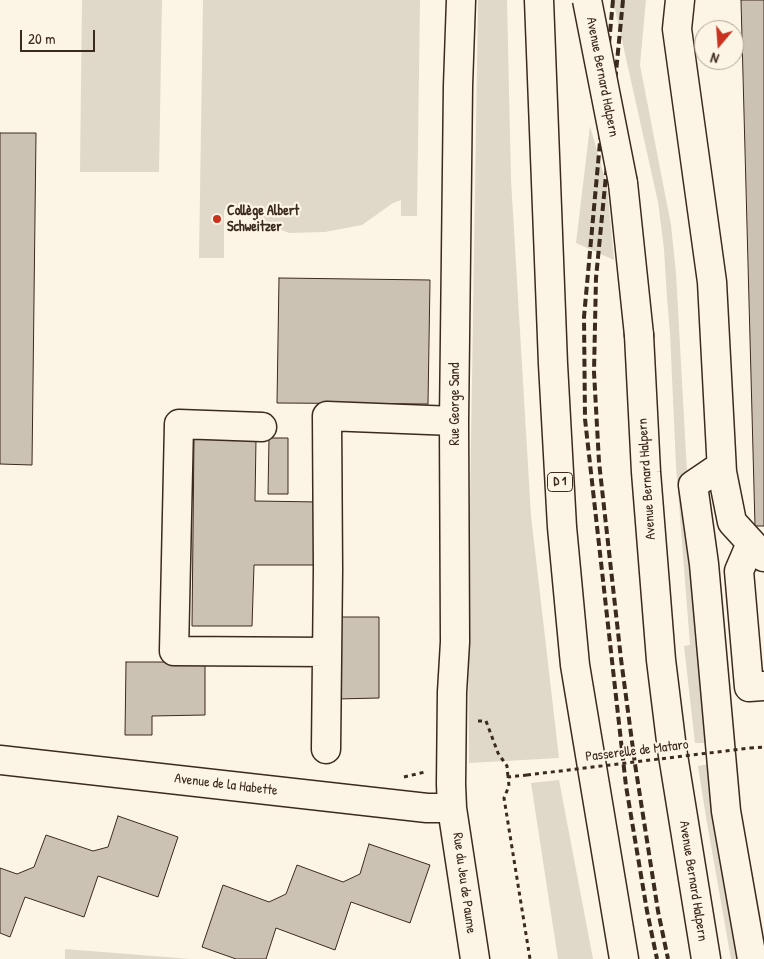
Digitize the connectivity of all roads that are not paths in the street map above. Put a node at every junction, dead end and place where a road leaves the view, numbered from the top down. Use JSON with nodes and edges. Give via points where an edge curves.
{"nodes":[{"id":1,"x":461,"y":0,"type":"edge"},
{"id":2,"x":540,"y":0,"type":"edge"},
{"id":3,"x":587,"y":0,"type":"edge"},
{"id":4,"x":680,"y":0,"type":"edge"},
{"id":5,"x":454,"y":421,"type":"junction"},
{"id":6,"x":262,"y":427,"type":"dead end"},
{"id":7,"x":721,"y":466,"type":"junction"},
{"id":8,"x":727,"y":497,"type":"junction"},
{"id":9,"x":757,"y":550,"type":"edge"},
{"id":10,"x":704,"y":564,"type":"junction"},
{"id":11,"x":327,"y":652,"type":"junction"},
{"id":12,"x":764,"y":686,"type":"edge"},
{"id":13,"x":326,"y":749,"type":"dead end"},
{"id":14,"x":0,"y":760,"type":"edge"},
{"id":15,"x":452,"y":808,"type":"junction"},
{"id":16,"x":475,"y":959,"type":"edge"},
{"id":17,"x":624,"y":959,"type":"edge"},
{"id":18,"x":706,"y":959,"type":"edge"},
{"id":19,"x":752,"y":959,"type":"edge"}],
"edges":[{"from":1,"to":5,"type":"main road","name":"Rue George Sand"},
{"from":2,"to":17,"type":"main road","number":"D 1","via":[[562,527],[575,665]]},
{"from":3,"to":18,"type":"main road","name":"Avenue Bernard Halpern","bridge":true,"via":[[623,183],[639,335],[661,660]]},
{"from":4,"to":7,"type":"main road","via":[[677,29],[712,282]]},
{"from":5,"to":11,"type":"main road","via":[[327,416]]},
{"from":5,"to":15,"type":"main road","name":"Rue George Sand"},
{"from":6,"to":11,"type":"main road","via":[[179,424],[174,651]]},
{"from":7,"to":8,"type":"main road"},
{"from":7,"to":10,"type":"main road","via":[[693,485]]},
{"from":8,"to":9,"type":"main road","via":[[732,522]]},
{"from":8,"to":10,"type":"main road"},
{"from":9,"to":12,"type":"main road","via":[[739,571],[749,687]]},
{"from":10,"to":19,"type":"main road","via":[[726,811]]},
{"from":11,"to":13,"type":"main road"},
{"from":14,"to":15,"type":"main road","name":"Avenue de la Habette","via":[[417,807]]},
{"from":15,"to":16,"type":"main road","name":"Rue du Jeu de Paume"}]}
